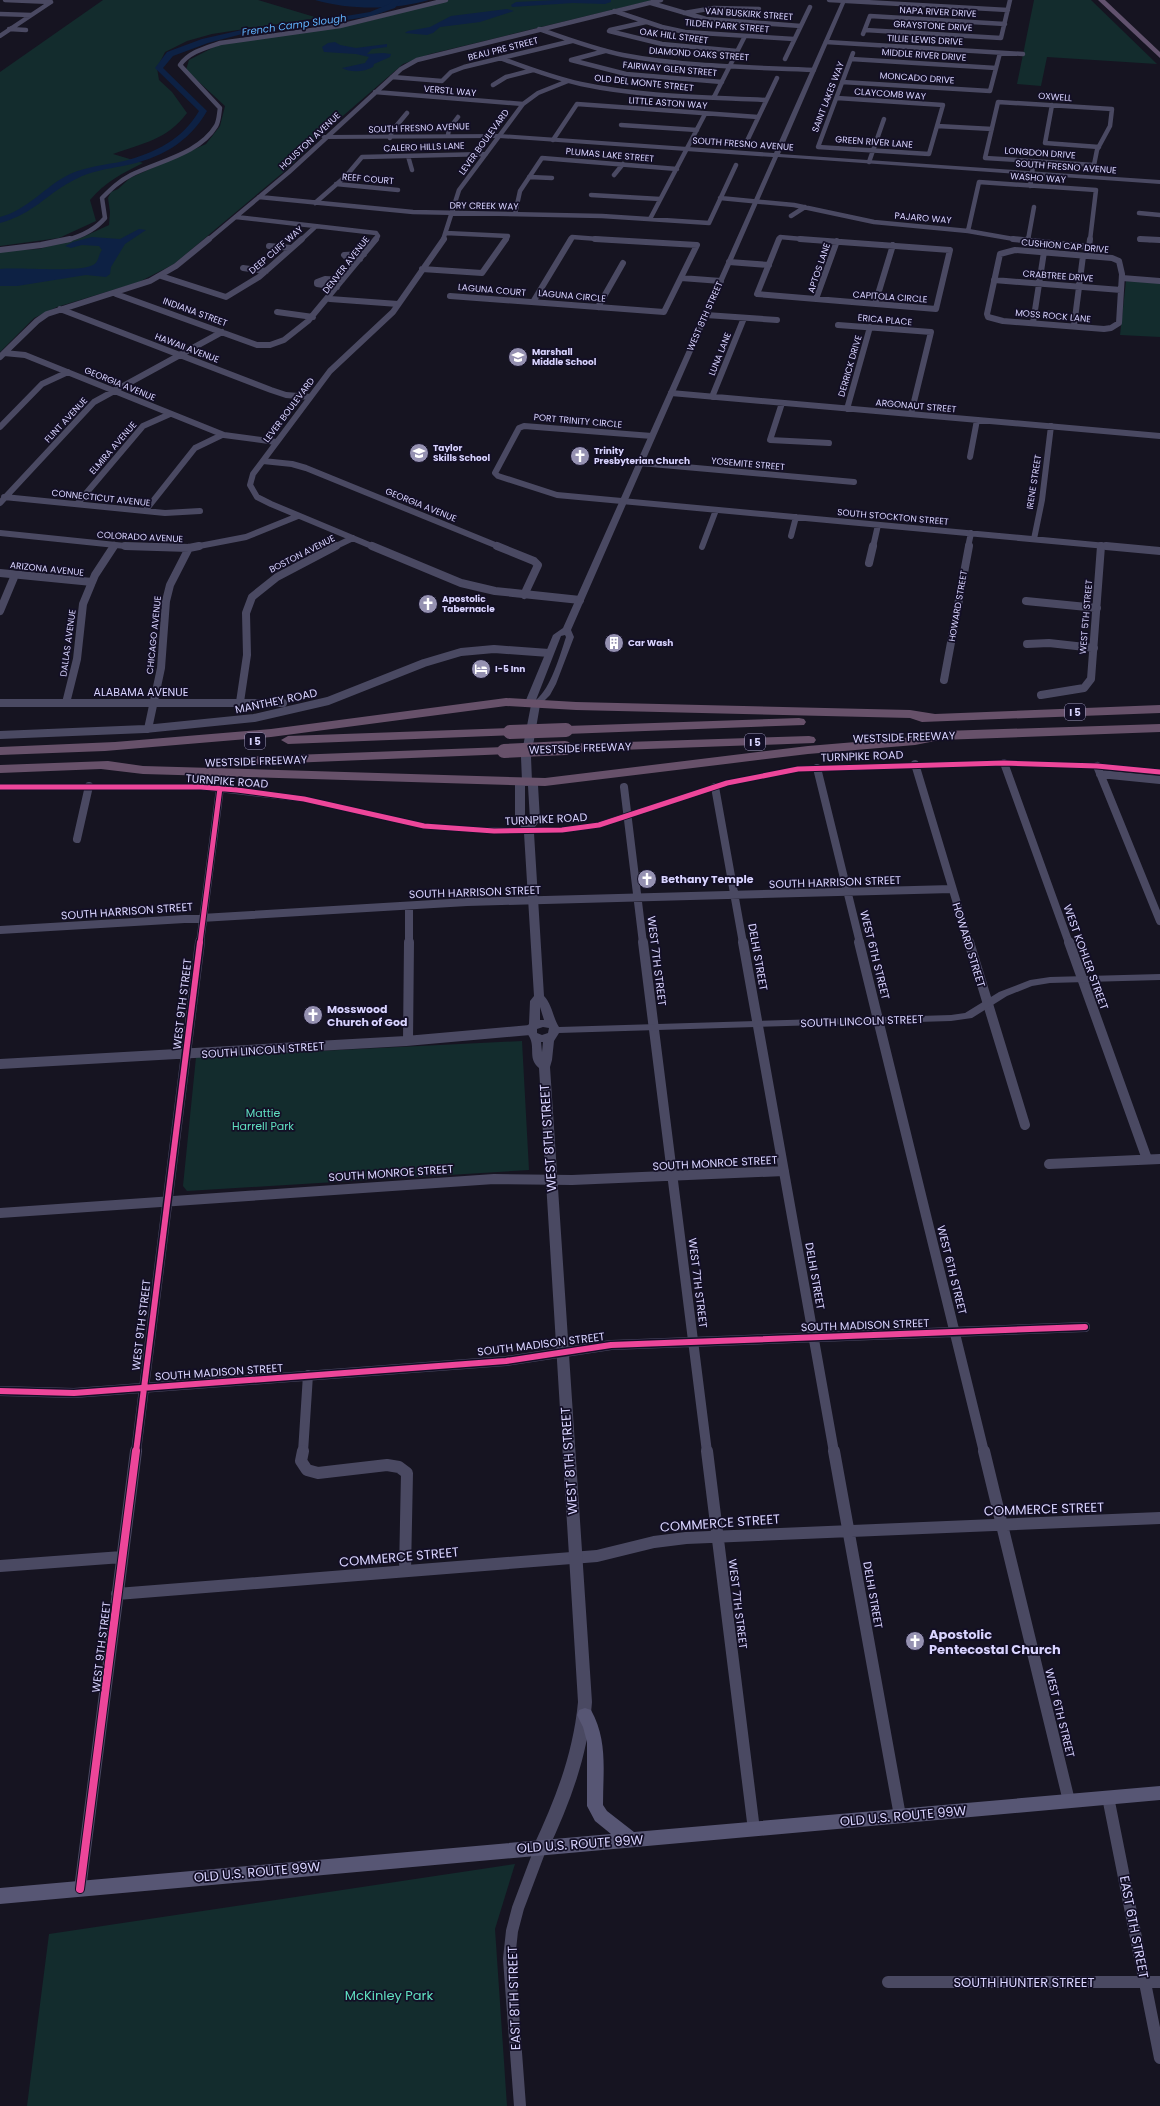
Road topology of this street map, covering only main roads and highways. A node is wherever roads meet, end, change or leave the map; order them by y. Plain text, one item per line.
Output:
1 (1102, 0) edge
2 (1160, 56) edge
3 (1160, 709) edge
4 (933, 717) junction
5 (1160, 728) edge
6 (944, 735) junction
7 (105, 747) junction
8 (0, 751) edge
9 (98, 765) junction
10 (0, 768) edge
11 (584, 1715) road end
12 (1160, 1793) edge
13 (631, 1840) junction
14 (0, 1896) edge

1 - 2 highway
3 - 4 highway, WESTSIDE FREEWAY / I 5
4 - 7 highway, WESTSIDE FREEWAY / I 5, bridge
4 - 7 highway
5 - 6 highway, WESTSIDE FREEWAY / I 5
6 - 9 highway, WESTSIDE FREEWAY / I 5, bridge
6 - 9 highway
7 - 8 highway, WESTSIDE FREEWAY / I 5
9 - 10 highway, WESTSIDE FREEWAY / I 5
11 - 13 main road
12 - 13 main road, OLD U.S. ROUTE 99W
13 - 14 main road, OLD U.S. ROUTE 99W

